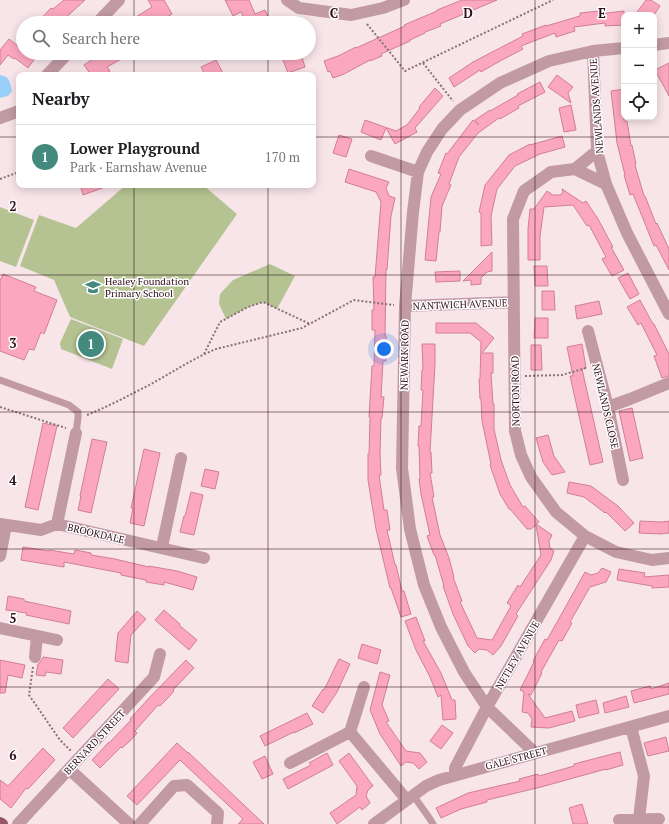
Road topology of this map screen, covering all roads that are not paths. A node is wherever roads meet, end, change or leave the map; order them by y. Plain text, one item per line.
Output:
1 (119, 0) edge
2 (287, 0) edge
3 (404, 0) edge
4 (104, 16) edge
5 (669, 43) edge
6 (657, 45) edge
7 (621, 48) edge
8 (593, 51) junction
9 (61, 60) edge
10 (50, 72) edge
11 (16, 112) edge
12 (0, 118) edge
13 (597, 151) junction
14 (371, 156) dead end
15 (575, 169) junction
16 (418, 172) junction
17 (606, 184) junction
18 (514, 302) junction
19 (406, 306) junction
20 (669, 314) edge
21 (588, 331) dead end
22 (0, 380) edge
23 (669, 383) edge
24 (608, 407) junction
25 (76, 432) joint
26 (181, 458) dead end
27 (623, 480) dead end
28 (3, 524) edge
29 (57, 524) junction
30 (585, 536) junction
31 (162, 547) junction
32 (0, 556) edge
33 (204, 558) dead end
34 (669, 558) edge
35 (0, 628) edge
36 (37, 636) junction
37 (57, 640) dead end
38 (160, 654) dead end
39 (34, 657) road end
40 (364, 687) dead end
41 (487, 707) junction
42 (669, 716) edge
43 (631, 726) junction
44 (350, 732) junction
45 (535, 753) junction
46 (290, 763) dead end
47 (70, 769) junction
48 (455, 775) junction
49 (410, 798) junction
50 (639, 819) junction
51 (659, 819) dead end
52 (619, 820) dead end
53 (18, 824) edge
54 (129, 824) edge
55 (140, 824) edge
56 (217, 824) edge
57 (374, 824) edge
58 (433, 824) edge

1 - 4 street
2 - 3 street
5 - 6 street
7 - 8 street, NEWARK ROAD
8 - 13 street, NEWLANDS AVENUE
8 - 16 street, NEWARK ROAD
9 - 10 street
11 - 12 street
13 - 15 street
13 - 17 street, NEWLANDS AVENUE
14 - 16 street
15 - 17 street
15 - 18 street, NORTON ROAD
16 - 19 street, NEWARK ROAD
17 - 20 street, NEWLANDS AVENUE
18 - 19 street, NANTWICH AVENUE
18 - 30 street, NORTON ROAD
19 - 41 street, NEWARK ROAD
21 - 24 street, NEWLANDS CLOSE
22 - 25 lane
23 - 24 street
24 - 27 street, NEWLANDS CLOSE
25 - 29 street
26 - 31 street
28 - 29 street, BROOKDALE
28 - 32 street, BROOKDALE
29 - 31 street, BROOKDALE
30 - 34 street, NORTON ROAD
30 - 41 street, NETLEY AVENUE
31 - 33 street, BROOKDALE
35 - 36 street
36 - 37 street
36 - 39 street
38 - 47 street, BERNARD STREET
40 - 44 street
41 - 45 street, NEWARK ROAD
41 - 48 street, NETLEY AVENUE
42 - 43 street, GALE STREET
43 - 45 street, GALE STREET
43 - 50 street
44 - 46 street
44 - 49 street
45 - 48 street, GALE STREET
47 - 53 street, BERNARD STREET
47 - 54 street
48 - 49 street, GALE STREET
49 - 57 street, GALE STREET
49 - 58 lane
50 - 51 street
50 - 52 street
55 - 56 street

